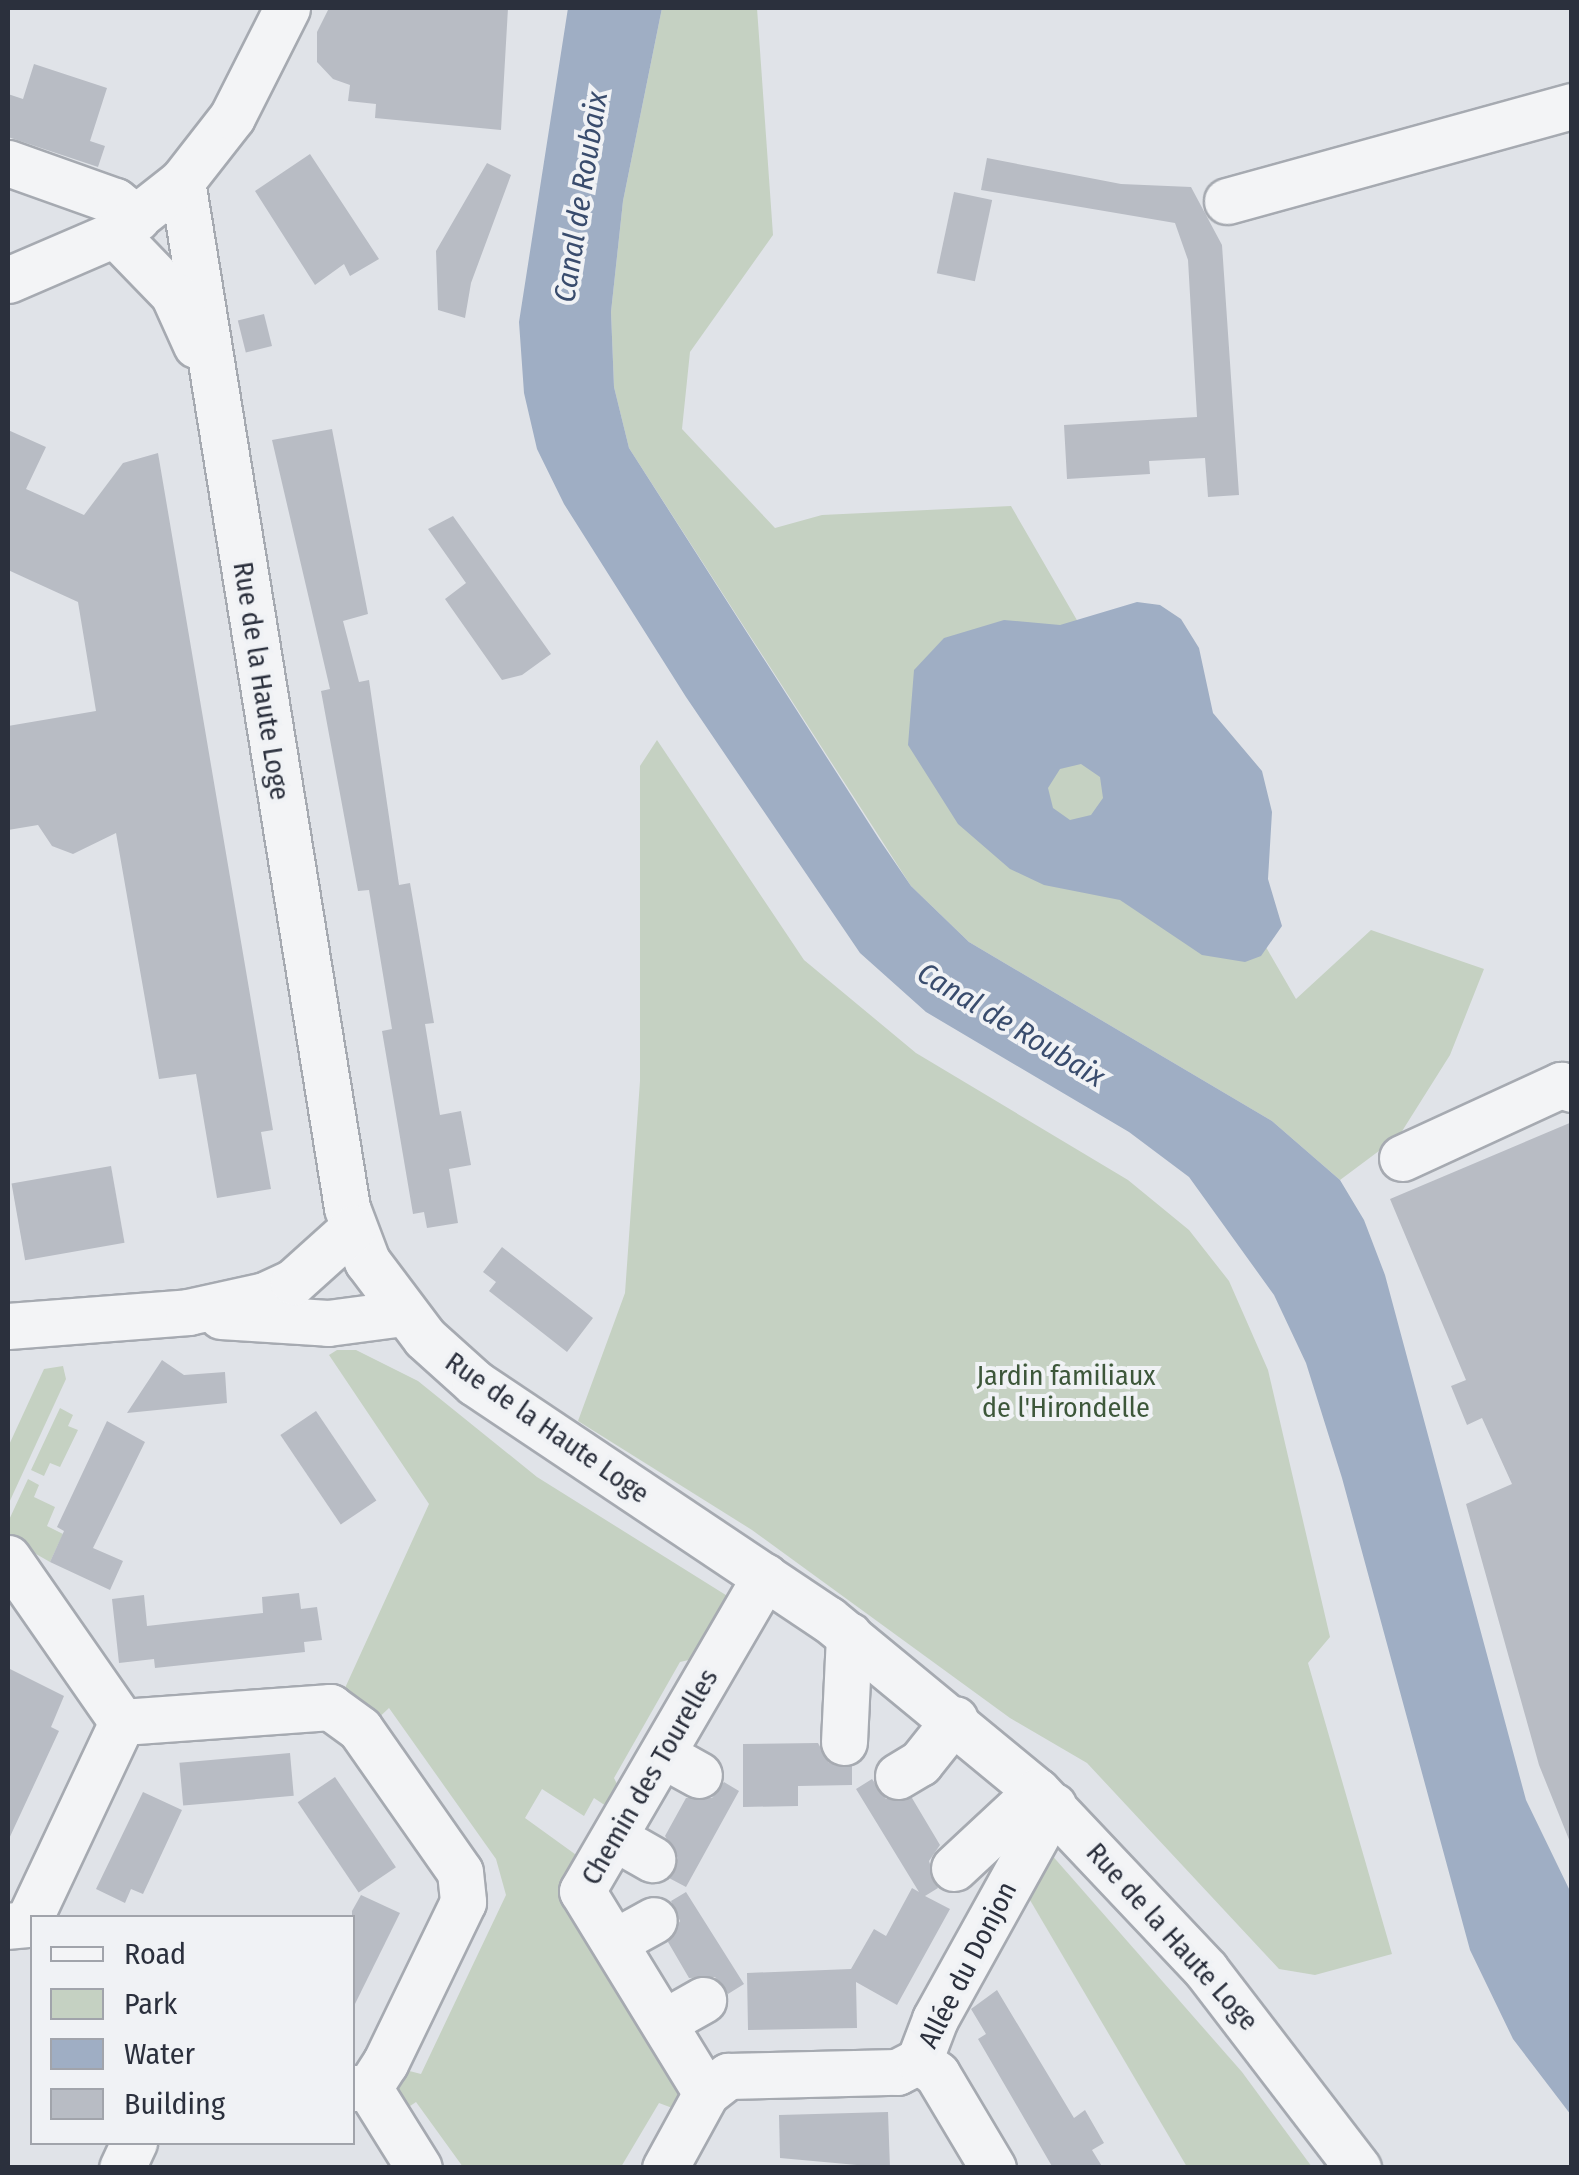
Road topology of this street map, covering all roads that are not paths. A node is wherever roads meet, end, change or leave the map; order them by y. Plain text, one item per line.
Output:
1 (287, 8) edge
2 (1572, 106) edge
3 (8, 163) edge
4 (182, 181) junction
5 (1227, 201) dead end
6 (126, 226) junction
7 (8, 280) edge
8 (215, 404) junction
9 (1572, 1089) edge
10 (1402, 1158) dead end
11 (353, 1228) junction
12 (188, 1312) junction
13 (404, 1313) junction
14 (8, 1326) edge
15 (8, 1558) edge
16 (765, 1576) junction
17 (849, 1634) junction
18 (955, 1719) junction
19 (122, 1722) junction
20 (844, 1742) dead end
21 (898, 1776) dead end
22 (1045, 1798) junction
23 (954, 1868) dead end
24 (22, 1927) edge
25 (703, 2000) dead end
26 (664, 2022) junction
27 (919, 2062) junction
28 (361, 2088) edge
29 (706, 2093) junction
30 (133, 2145) edge
31 (122, 2168) edge
32 (419, 2168) edge
33 (665, 2168) edge
34 (993, 2168) edge
35 (1358, 2168) edge

1 - 4 street
2 - 5 street
3 - 6 street
4 - 6 street
4 - 8 street, Rue de la Haute Loge
6 - 7 street
6 - 8 street
8 - 11 street, Rue de la Haute Loge
9 - 10 street
11 - 12 street
11 - 13 street, Rue de la Haute Loge
12 - 13 street
12 - 14 street
13 - 16 street, Rue de la Haute Loge
15 - 19 street
16 - 17 street, Rue de la Haute Loge
16 - 26 street, Chemin des Tourelles
17 - 18 street, Rue de la Haute Loge
17 - 20 street
18 - 21 street
18 - 22 street, Rue de la Haute Loge
19 - 24 street
19 - 28 street
22 - 23 street
22 - 27 street, Allée du Donjon
22 - 35 street, Rue de la Haute Loge
25 - 26 street
26 - 29 street, Chemin des Tourelles
27 - 29 street
27 - 34 street, Allée du Donjon
28 - 32 street
29 - 33 street
30 - 31 street

